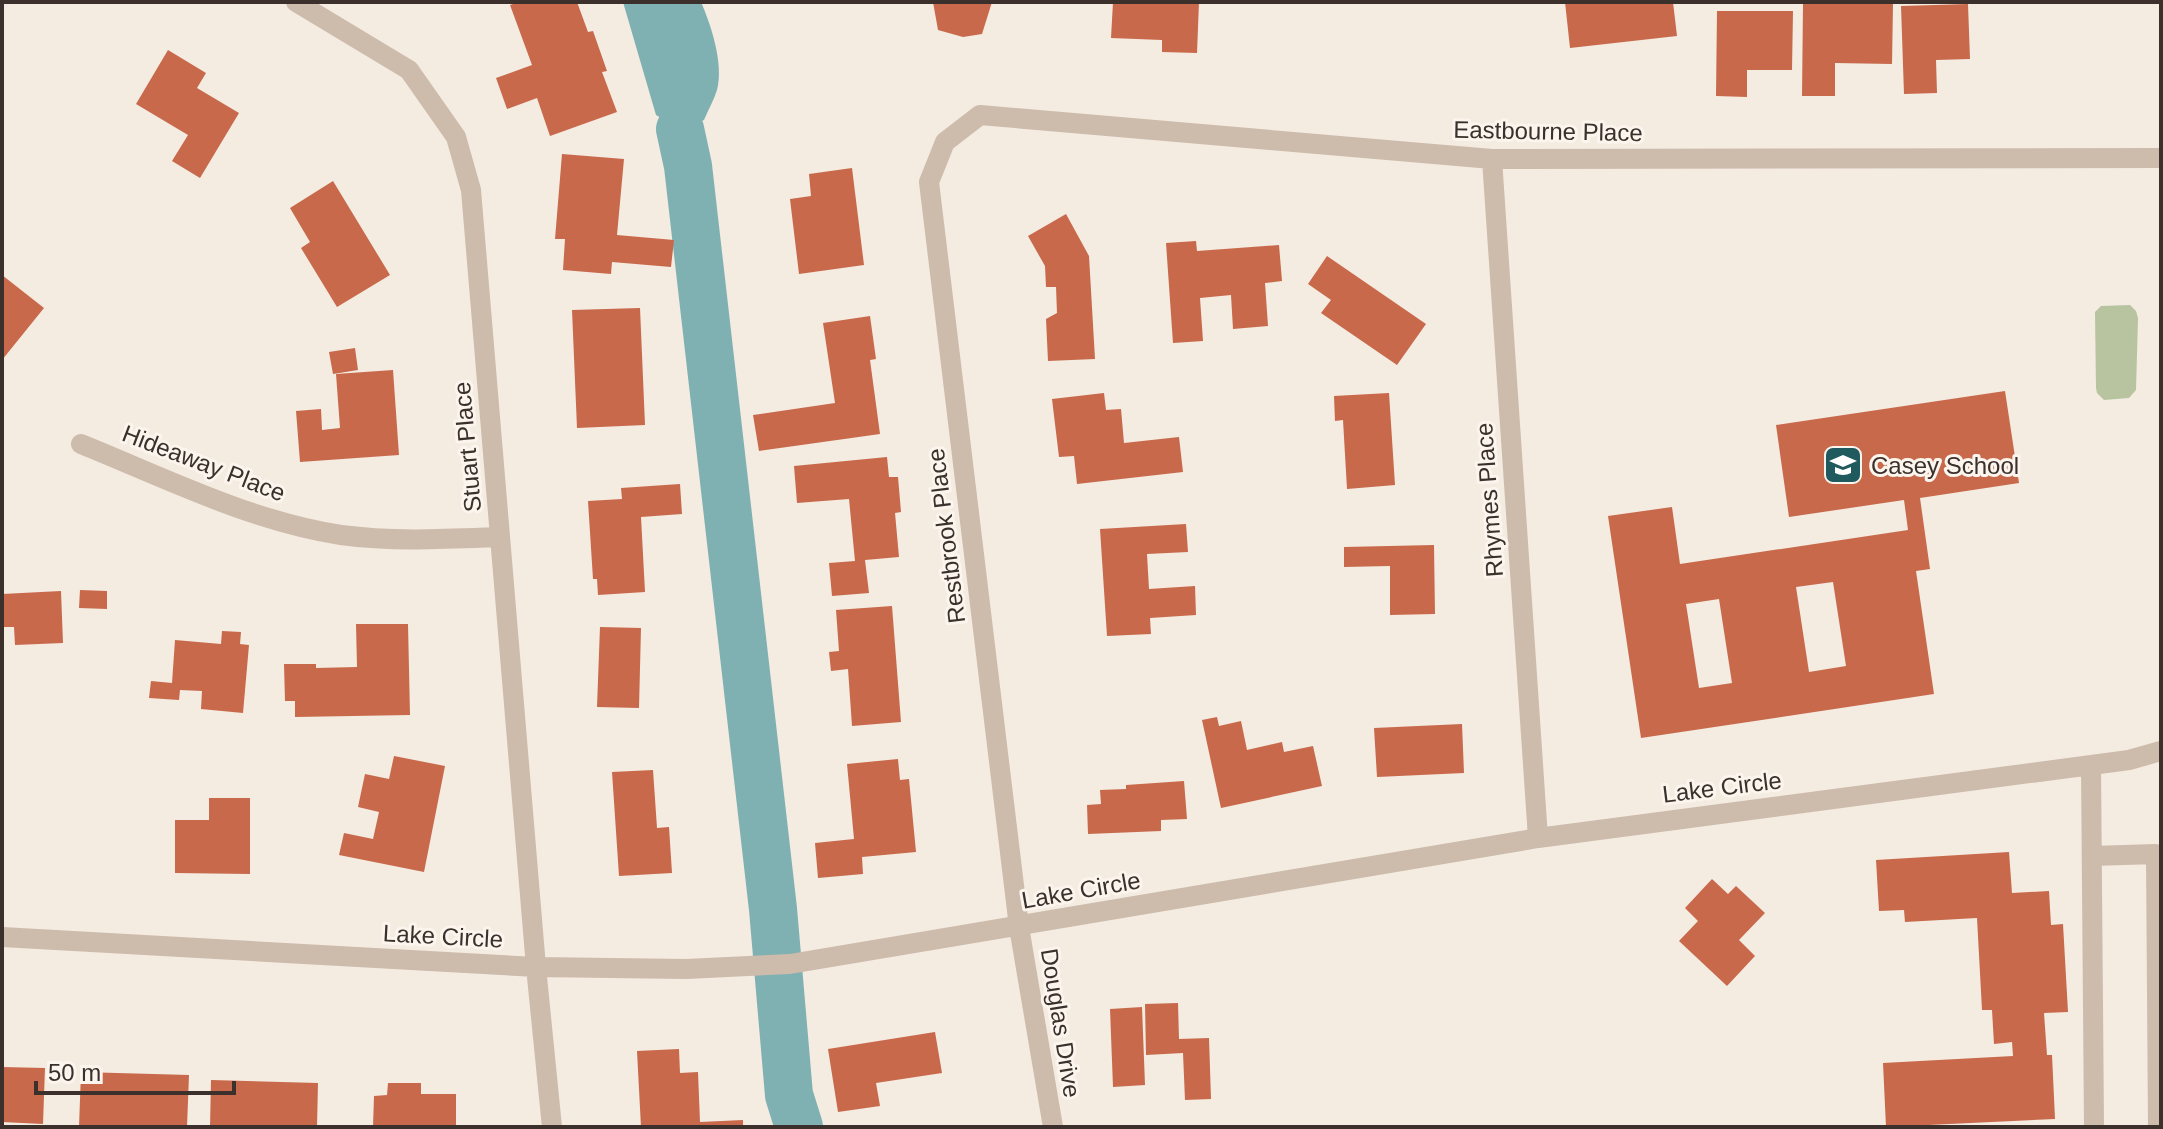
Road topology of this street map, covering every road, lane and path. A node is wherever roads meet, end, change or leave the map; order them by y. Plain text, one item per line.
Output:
1 (296, 2) edge
2 (945, 142) joint
3 (2161, 158) edge
4 (1492, 159) junction
5 (81, 444) dead end
6 (500, 537) junction
7 (2161, 751) edge
8 (2091, 765) junction
9 (1538, 838) junction
10 (2092, 856) junction
11 (1019, 927) junction
12 (2, 937) edge
13 (536, 967) junction
14 (552, 1127) edge
15 (1053, 1127) edge
16 (2094, 1127) edge
17 (2158, 1127) edge

1 - 6 street, Stuart Place
2 - 4 street, Eastbourne Place
2 - 11 street, Restbrook Place
3 - 4 street, Eastbourne Place
4 - 9 street, Rhymes Place
5 - 6 street, Hideaway Place
6 - 13 street, Stuart Place
7 - 8 street, Lake Circle
8 - 9 street, Lake Circle
8 - 10 street
9 - 11 street, Lake Circle
10 - 16 street
10 - 17 street
11 - 13 street, Lake Circle
11 - 15 street, Douglas Drive
12 - 13 street, Lake Circle
13 - 14 street, Stuart Place

